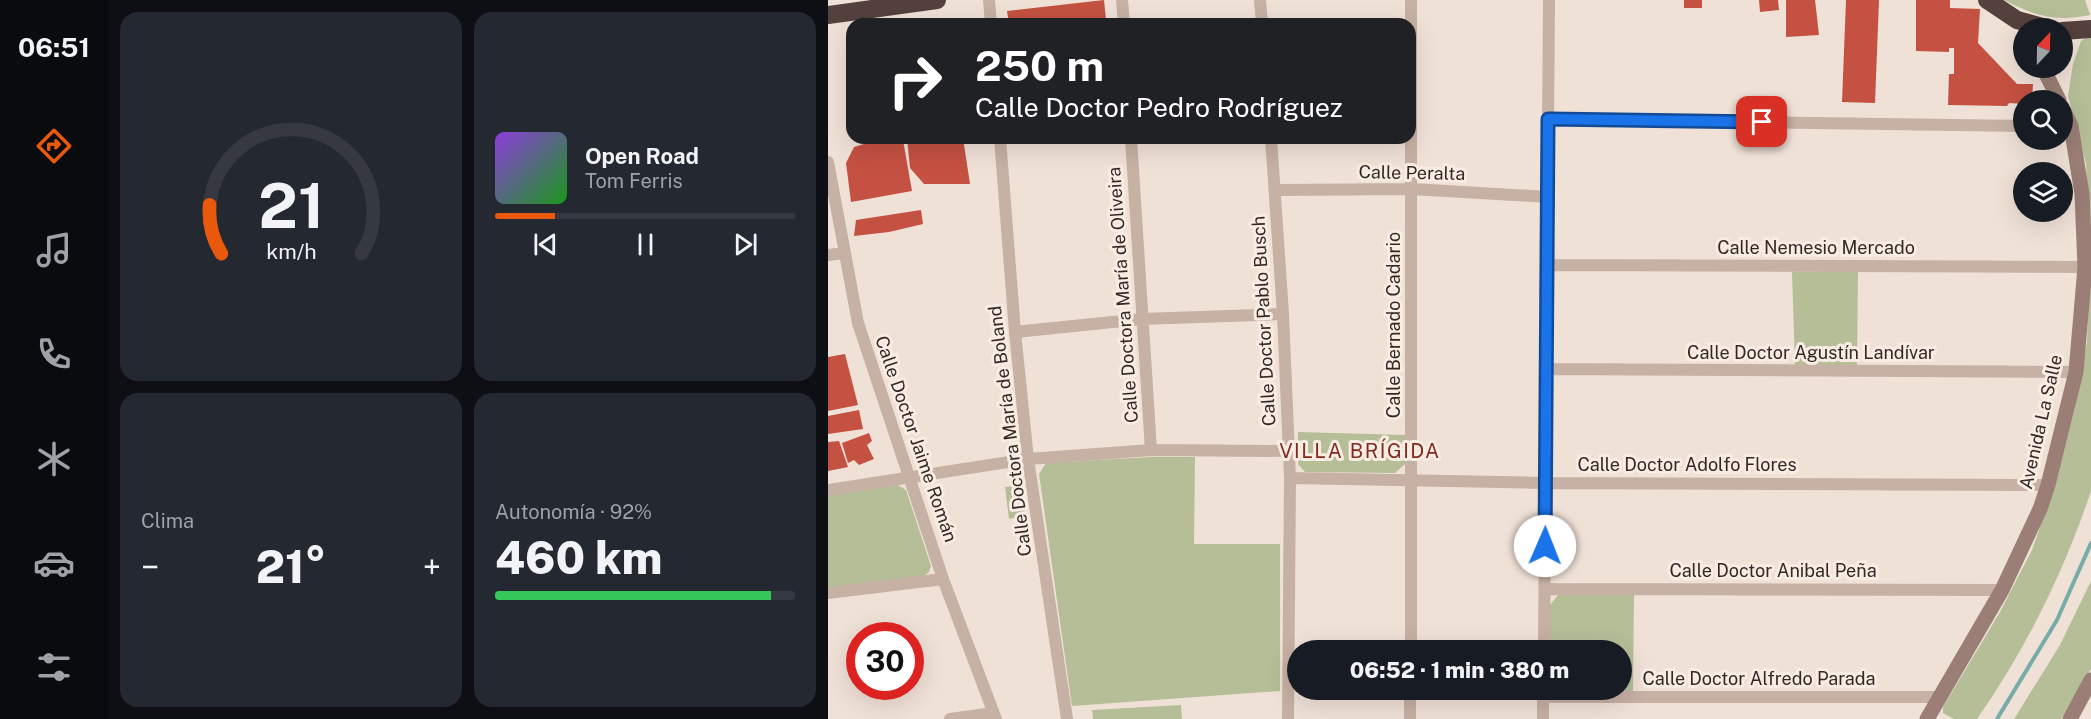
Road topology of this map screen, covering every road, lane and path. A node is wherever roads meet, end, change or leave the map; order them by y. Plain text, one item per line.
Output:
1 (937, 0) edge
2 (989, 0) edge
3 (1122, 0) edge
4 (1260, 0) edge
5 (1411, 0) edge
6 (1549, 0) edge
7 (1987, 0) edge
8 (828, 15) edge
9 (990, 18) edge
10 (1124, 18) edge
11 (1262, 18) edge
12 (1411, 18) edge
13 (2013, 20) edge
14 (1548, 119) junction
15 (2013, 126) edge
16 (1000, 144) edge
17 (1131, 144) edge
18 (1272, 144) edge
19 (1412, 144) edge
20 (2072, 150) edge
21 (828, 162) edge
22 (1412, 189) junction
23 (1276, 190) junction
24 (1548, 197) junction
25 (845, 253) junction
26 (828, 255) edge
27 (1546, 265) junction
28 (2085, 267) junction
29 (1283, 314) junction
30 (1142, 319) junction
31 (1015, 332) junction
32 (1546, 369) junction
33 (2076, 372) junction
34 (1150, 450) junction
35 (1288, 451) junction
36 (1028, 459) junction
37 (911, 477) junction
38 (1290, 478) junction
39 (1411, 480) junction
40 (1546, 483) junction
41 (2048, 485) junction
42 (828, 490) edge
43 (943, 579) junction
44 (1545, 589) junction
45 (2002, 590) junction
46 (828, 593) edge
47 (1411, 640) edge
48 (1544, 640) edge
49 (2091, 680) edge
50 (1632, 695) edge
51 (1940, 697) junction
52 (1410, 700) edge
53 (1543, 700) edge
54 (994, 716) edge
55 (1931, 717) edge
56 (2075, 717) edge
57 (950, 719) edge
58 (1067, 719) edge
59 (1288, 719) edge
60 (1410, 719) edge
61 (1543, 719) edge

1 - 8 highway
2 - 9 street
3 - 10 street
4 - 11 street
5 - 12 street, Calle Bernado Cadario
6 - 14 street
7 - 13 highway
14 - 15 street
14 - 24 street
16 - 31 street, Calle Doctora María de Boland
17 - 30 street, Calle Doctora María de Oliveira
18 - 23 street, Calle Doctor Pablo Busch
19 - 22 street, Calle Bernado Cadario
20 - 28 main road, Avenida La Salle
21 - 25 street, Calle Doctor Jaime Román
22 - 23 street, Calle Peralta
22 - 24 street, Calle Peralta
22 - 39 street, Calle Bernado Cadario
23 - 29 street, Calle Doctor Pablo Busch
24 - 27 street
25 - 26 street
25 - 37 street, Calle Doctor Jaime Román
27 - 28 street, Calle Nemesio Mercado
27 - 32 street
28 - 33 main road, Avenida La Salle
29 - 30 street
29 - 35 street, Calle Doctor Pablo Busch
30 - 31 street
30 - 34 street, Calle Doctora María de Oliveira
31 - 36 street, Calle Doctora María de Boland
32 - 33 street, Calle Doctor Agustín Landívar
32 - 40 street
33 - 41 main road, Avenida La Salle
34 - 35 street
34 - 36 street
35 - 38 street, Calle Doctor Pablo Busch
36 - 37 street
36 - 58 street, Calle Doctora María de Boland
37 - 42 street
37 - 43 street, Calle Doctor Jaime Román
38 - 39 street, Calle Doctor Adolfo Flores
38 - 59 street, Calle Doctor Pablo Busch
39 - 40 street, Calle Doctor Adolfo Flores
39 - 47 street, Calle Bernado Cadario
40 - 41 street, Calle Doctor Adolfo Flores
40 - 44 street
41 - 45 main road, Avenida La Salle
43 - 46 street
43 - 54 street, Calle Doctor Jaime Román
44 - 45 street, Calle Doctor Anibal Peña
44 - 48 street
45 - 51 main road, Avenida La Salle
49 - 56 main road
50 - 51 street, Calle Doctor Alfredo Parada
51 - 55 main road, Avenida La Salle
52 - 60 street
53 - 61 street
54 - 57 street

